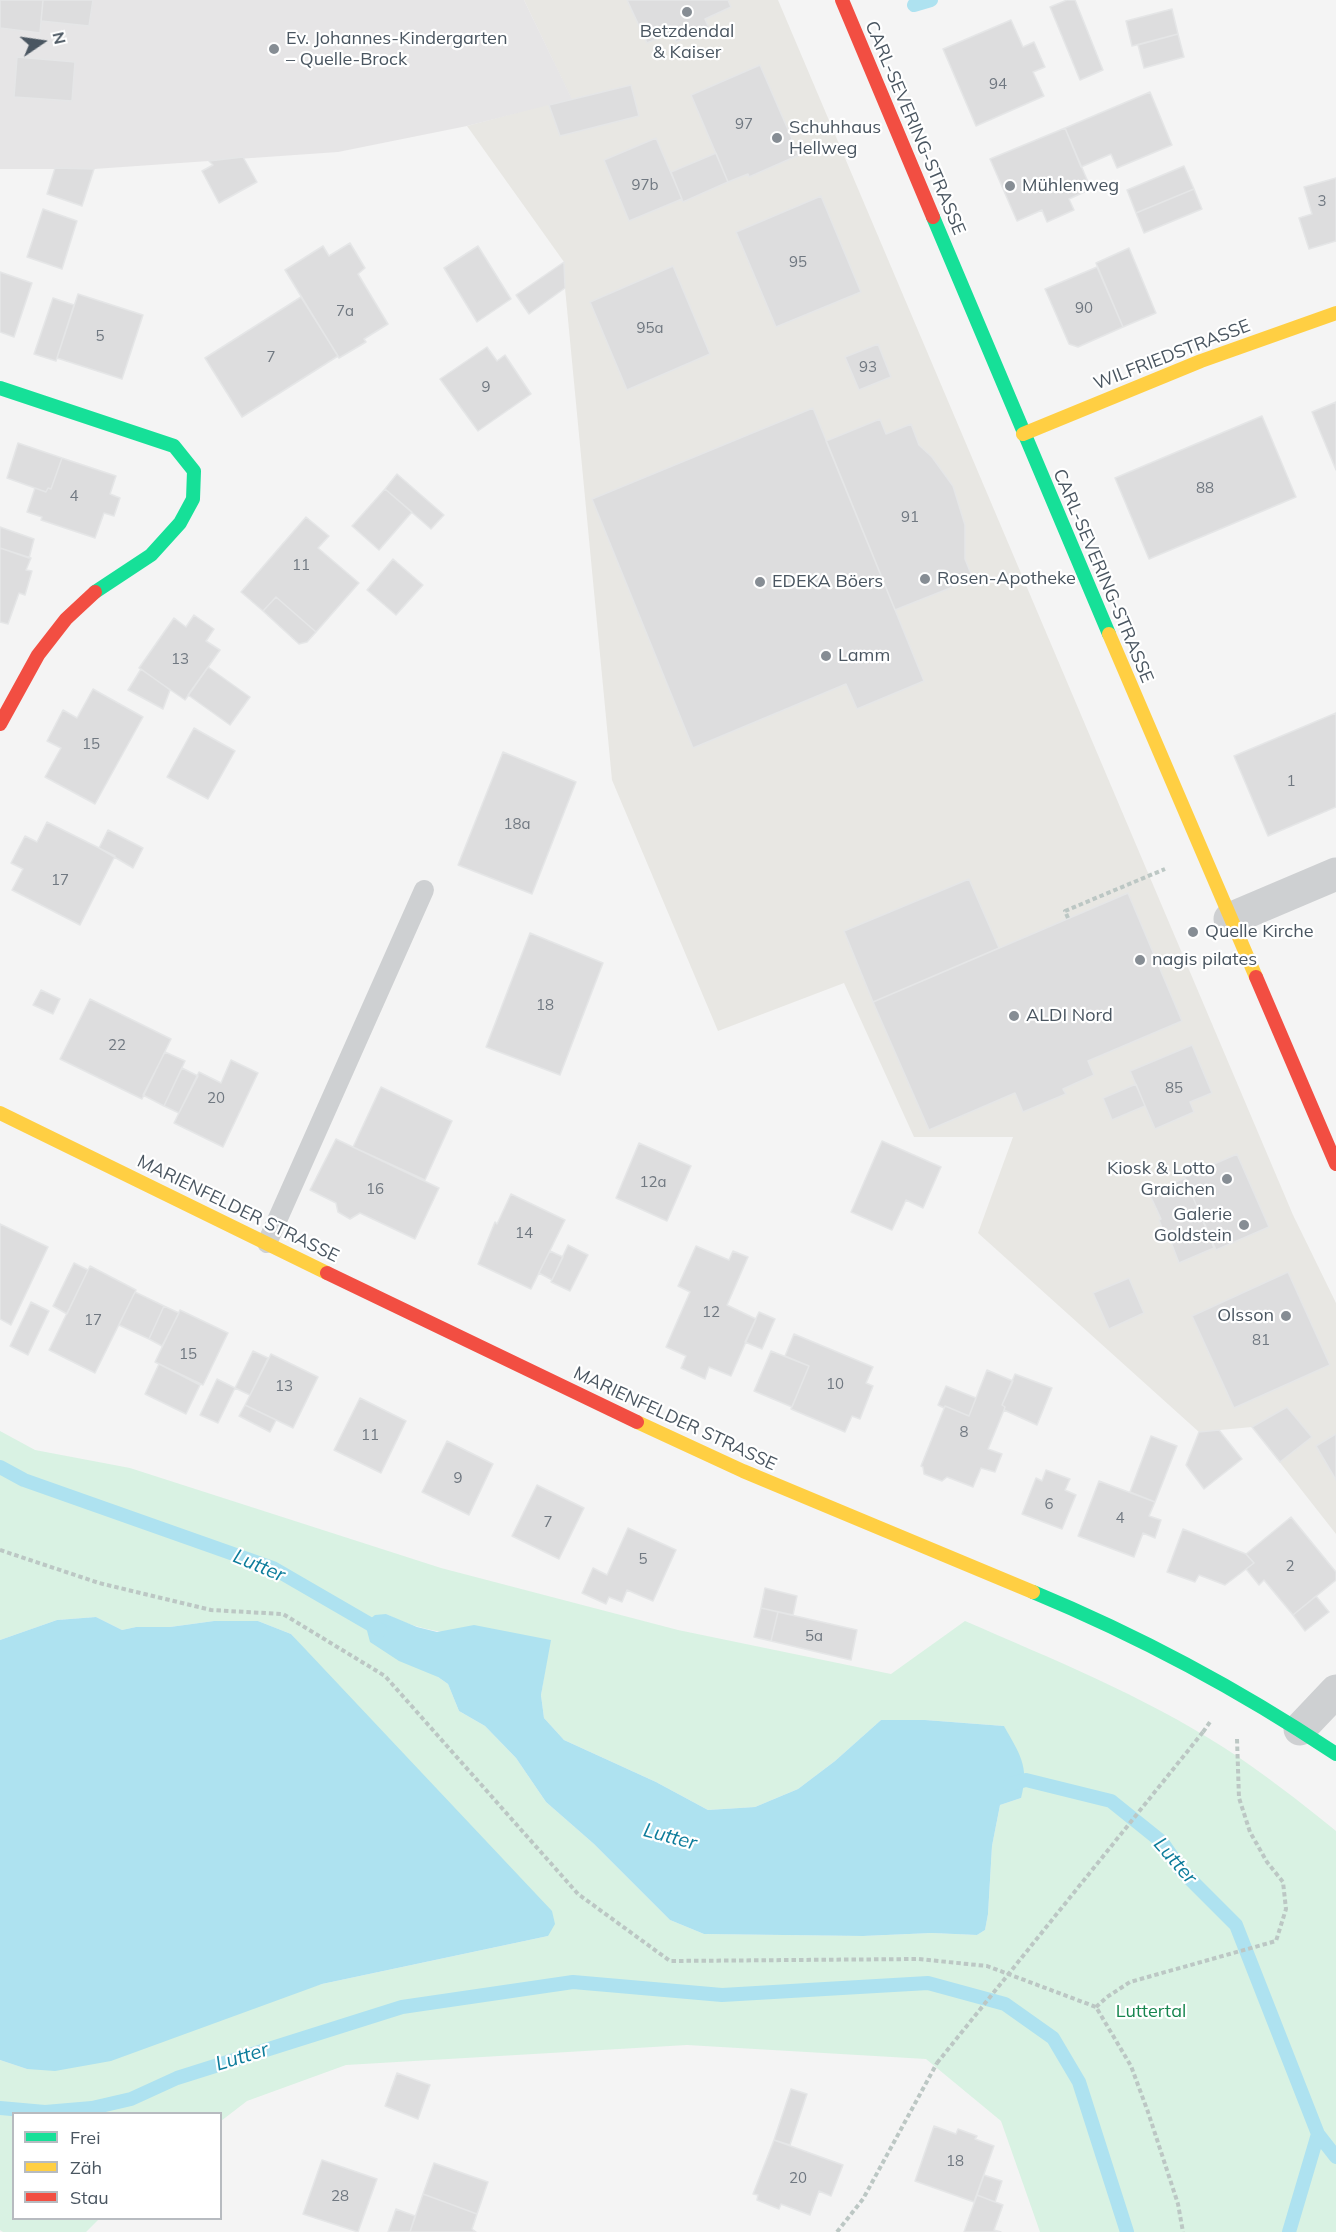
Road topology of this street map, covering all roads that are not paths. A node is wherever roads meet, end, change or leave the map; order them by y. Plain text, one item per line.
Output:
1 (842, 0) edge
2 (1336, 313) edge
3 (0, 388) edge
4 (1023, 434) junction
5 (0, 724) edge
6 (1336, 874) edge
7 (424, 890) dead end
8 (1230, 919) junction
9 (0, 1113) edge
10 (1336, 1164) edge
11 (267, 1243) junction
12 (1336, 1691) edge
13 (1300, 1729) junction
14 (1336, 1754) edge

1 - 4 street, CARL-SEVERING-STRASSE
2 - 4 street, WILFRIEDSTRASSE
3 - 5 street
4 - 8 street, CARL-SEVERING-STRASSE
6 - 8 street
7 - 11 lane
8 - 10 street, CARL-SEVERING-STRASSE
9 - 11 street, MARIENFELDER STRASSE
11 - 13 street, MARIENFELDER STRASSE
12 - 13 street
13 - 14 street, MARIENFELDER STRASSE

